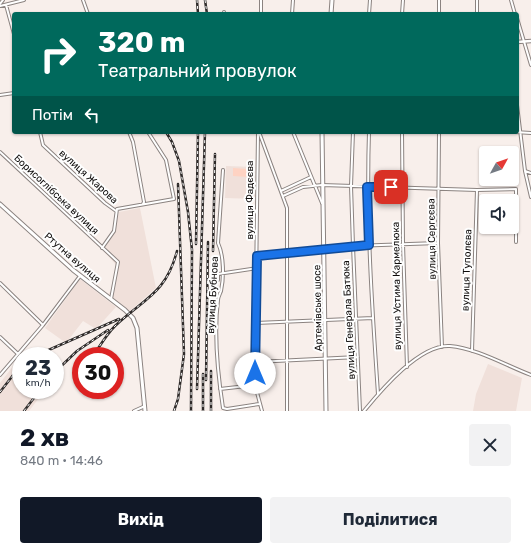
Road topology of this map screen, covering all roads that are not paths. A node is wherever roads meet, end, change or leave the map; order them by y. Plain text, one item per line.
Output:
1 (3, 0) edge
2 (24, 0) edge
3 (83, 0) edge
4 (261, 0) edge
5 (293, 0) edge
6 (332, 0) edge
7 (370, 0) edge
8 (403, 0) edge
9 (439, 0) edge
10 (477, 0) edge
11 (511, 0) edge
12 (0, 5) edge
13 (6, 5) junction
14 (87, 12) edge
15 (261, 12) edge
16 (292, 12) edge
17 (331, 12) edge
18 (369, 12) edge
19 (402, 12) edge
20 (439, 12) edge
21 (477, 12) edge
22 (515, 12) edge
23 (519, 24) edge
24 (12, 27) edge
25 (531, 41) edge
26 (519, 42) edge
27 (525, 42) junction
28 (531, 65) edge
29 (12, 93) edge
30 (0, 95) edge
31 (519, 116) edge
32 (519, 133) edge
33 (522, 133) junction
34 (531, 133) edge
35 (40, 134) edge
36 (129, 134) edge
37 (149, 134) edge
38 (258, 134) edge
39 (259, 134) edge
40 (294, 134) edge
41 (322, 134) edge
42 (353, 134) edge
43 (369, 134) edge
44 (402, 134) edge
45 (439, 134) edge
46 (0, 152) edge
47 (223, 170) dead end
48 (525, 171) junction
49 (531, 172) edge
50 (311, 177) junction
51 (322, 185) junction
52 (314, 186) junction
53 (351, 186) junction
54 (367, 187) junction
55 (402, 187) junction
56 (438, 188) junction
57 (477, 190) junction
58 (281, 191) junction
59 (283, 196) junction
60 (531, 198) edge
61 (0, 204) edge
62 (143, 204) junction
63 (322, 204) junction
64 (117, 210) junction
65 (516, 242) dead end
66 (438, 243) junction
67 (403, 244) junction
68 (369, 245) junction
69 (353, 246) junction
70 (102, 248) junction
71 (324, 250) junction
72 (288, 253) junction
73 (257, 256) junction
74 (257, 268) junction
75 (222, 274) junction
76 (80, 276) junction
77 (218, 280) dead end
78 (0, 283) edge
79 (111, 299) junction
80 (372, 318) junction
81 (357, 319) junction
82 (325, 321) junction
83 (256, 323) junction
84 (287, 323) junction
85 (43, 325) junction
86 (0, 337) edge
87 (442, 346) junction
88 (24, 347) edge
89 (12, 348) edge
90 (472, 351) junction
91 (358, 357) junction
92 (326, 358) junction
93 (287, 359) junction
94 (12, 361) edge
95 (255, 362) junction
96 (407, 367) junction
97 (0, 375) edge
98 (531, 375) edge
99 (255, 385) junction
100 (220, 389) junction
101 (378, 394) junction
102 (259, 404) junction
103 (145, 406) junction
104 (134, 411) edge
105 (145, 411) edge
106 (262, 411) edge
107 (287, 411) edge
108 (326, 411) edge
109 (360, 411) edge
110 (364, 411) edge

1 - 12 street
2 - 13 street
3 - 14 street
4 - 15 street
5 - 16 street
6 - 17 main road
7 - 18 street
8 - 19 street
9 - 20 street
10 - 21 street
11 - 22 street
12 - 13 street
13 - 24 street
23 - 27 street
25 - 27 street
26 - 27 street
27 - 28 street
29 - 30 street
31 - 33 street
32 - 33 street
33 - 34 street
33 - 48 street
35 - 64 street, вулиця Жарова
36 - 62 street
37 - 62 street
38 - 73 street, вулиця Фадєєва
39 - 58 street
40 - 50 street
41 - 51 main road, Артемівське шосе
42 - 53 street, вулиця Генерала Батюка
43 - 54 street
44 - 55 street, вулиця Устима Кармелюка
45 - 56 street, вулиця Сергєєва
46 - 70 street, Борисоглібська вулиця
47 - 75 street, вулиця Бубнова
48 - 49 street
48 - 60 street
50 - 52 street
50 - 58 street
51 - 52 street
51 - 53 street
51 - 63 main road, Артемівське шосе
52 - 59 street
52 - 63 street
53 - 54 street
53 - 69 street, вулиця Генерала Батюка
54 - 55 street
54 - 68 street
55 - 56 street
55 - 67 street, вулиця Устима Кармелюка
56 - 57 street
56 - 66 street, вулиця Сергєєва
57 - 65 street
57 - 90 street, вулиця Туполєва
58 - 59 street
59 - 72 street
61 - 76 main road, Ртутна вулиця
62 - 64 street
63 - 71 main road, Артемівське шосе
64 - 70 street
66 - 67 street
66 - 87 street, вулиця Сергєєва
67 - 68 street
67 - 96 street, вулиця Устима Кармелюка
68 - 69 street
68 - 80 street
69 - 71 street
69 - 81 street, вулиця Генерала Батюка
70 - 79 street, Борисоглібська вулиця
71 - 72 street
71 - 82 main road, Артемівське шосе
72 - 73 street
72 - 84 street
73 - 74 street, вулиця Фадєєва
74 - 75 street
74 - 83 street, вулиця Фадєєва
75 - 77 street
75 - 100 street, вулиця Бубнова
76 - 79 main road, Ртутна вулиця
76 - 85 street
78 - 85 street
79 - 103 main road, Ртутна вулиця
80 - 81 street
80 - 101 street
81 - 82 street
81 - 91 street, вулиця Генерала Батюка
82 - 84 street
82 - 92 main road, Артемівське шосе
83 - 84 street
83 - 95 street, вулиця Фадєєва
84 - 93 street
85 - 88 street
86 - 89 street
87 - 90 street
87 - 96 street
90 - 98 street
91 - 92 street
91 - 109 street, вулиця Генерала Батюка
92 - 93 street
92 - 108 main road, Артемівське шосе
93 - 95 street
93 - 107 street
94 - 97 street
95 - 99 street, вулиця Фадєєва
96 - 101 street
99 - 100 street
99 - 102 street, вулиця Фадєєва
100 - 102 street, вулиця Бубнова
101 - 110 street
102 - 106 street, вулиця Фадєєва
103 - 104 street
103 - 105 main road

